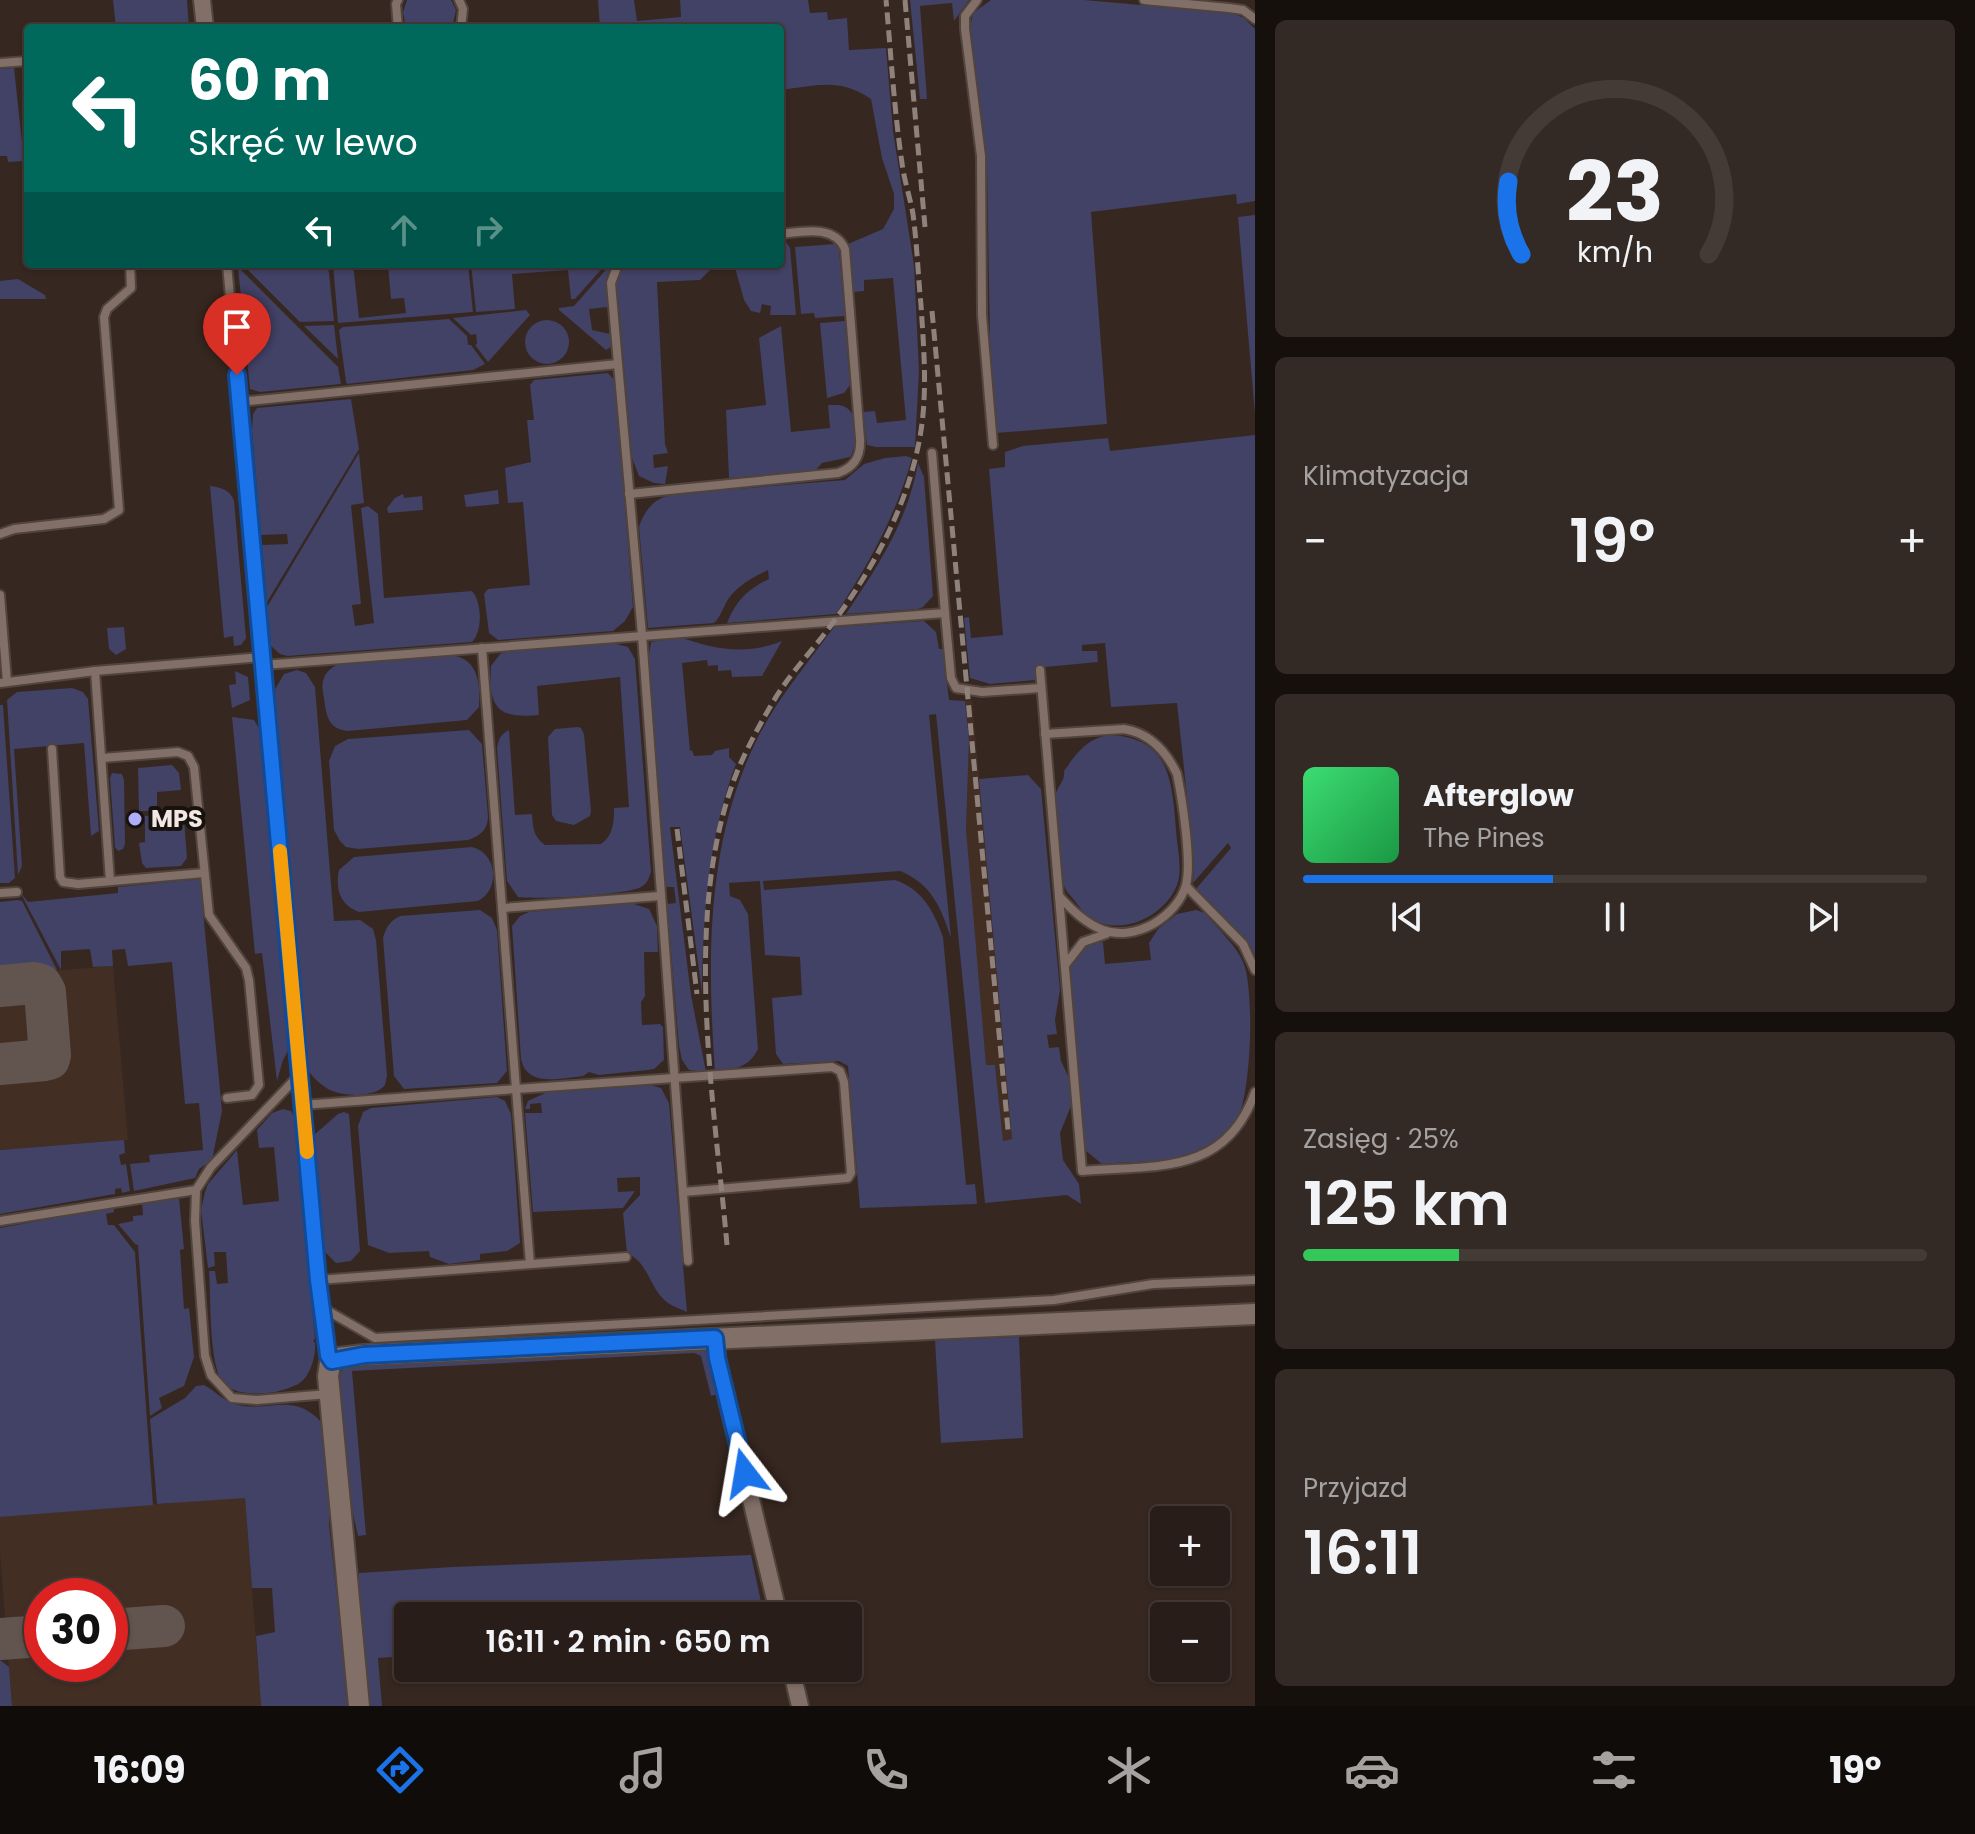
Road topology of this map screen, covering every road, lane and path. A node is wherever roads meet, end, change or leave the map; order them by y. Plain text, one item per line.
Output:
1 (202, 0) edge
2 (459, 0) edge
3 (977, 0) edge
4 (1144, 0) edge
5 (396, 1) edge
6 (1255, 19) edge
7 (205, 24) edge
8 (398, 24) edge
9 (461, 24) edge
10 (24, 61) edge
11 (0, 63) edge
12 (784, 234) edge
13 (130, 268) edge
14 (227, 268) edge
15 (617, 268) edge
16 (618, 364) junction
17 (239, 402) junction
18 (993, 445) dead end
19 (932, 453) dead end
20 (629, 494) junction
21 (0, 534) edge
22 (0, 595) edge
23 (945, 613) junction
24 (642, 635) junction
25 (482, 648) junction
26 (262, 661) junction
27 (1040, 670) dead end
28 (95, 671) junction
29 (3, 683) edge
30 (1041, 688) junction
31 (1045, 734) junction
32 (52, 749) dead end
33 (102, 758) junction
34 (204, 873) junction
35 (110, 881) junction
36 (1186, 886) junction
37 (17, 892) dead end
38 (0, 893) edge
39 (660, 896) junction
40 (1059, 896) junction
41 (502, 908) junction
42 (1111, 933) junction
43 (1065, 965) junction
44 (1255, 970) edge
45 (300, 1074) junction
46 (674, 1077) junction
47 (516, 1089) junction
48 (1255, 1092) edge
49 (227, 1098) dead end
50 (302, 1105) junction
51 (196, 1190) junction
52 (683, 1192) junction
53 (0, 1221) edge
54 (626, 1257) dead end
55 (688, 1261) dead end
56 (530, 1264) junction
57 (318, 1280) junction
58 (1255, 1280) edge
59 (321, 1307) junction
60 (1255, 1314) edge
61 (715, 1338) junction
62 (332, 1361) junction
63 (329, 1394) junction
64 (776, 1602) edge
65 (794, 1682) edge
66 (359, 1706) edge
67 (800, 1706) edge

1 - 7 street
2 - 9 lane
3 - 18 lane
4 - 6 lane
5 - 8 lane
10 - 11 lane
12 - 20 lane
13 - 21 lane
14 - 17 lane
15 - 16 lane
16 - 17 lane
16 - 20 lane
17 - 26 lane
19 - 23 lane
20 - 24 lane
22 - 29 lane
23 - 24 lane
23 - 30 lane
24 - 25 lane
24 - 39 lane
25 - 26 lane
25 - 41 lane
26 - 28 lane
26 - 45 lane
27 - 30 lane
28 - 29 lane
28 - 33 lane
30 - 31 lane
31 - 36 lane
31 - 40 lane
32 - 35 lane
33 - 34 lane
33 - 35 lane
34 - 35 lane
34 - 49 lane
36 - 42 lane
36 - 44 lane
37 - 38 lane
39 - 41 lane
39 - 46 lane
40 - 42 lane
40 - 43 lane
41 - 47 lane
42 - 43 lane
43 - 48 lane
45 - 50 lane
45 - 51 lane
46 - 47 lane
46 - 52 lane
46 - 52 lane
47 - 50 lane
47 - 56 lane
50 - 57 lane
51 - 53 lane
51 - 63 lane
52 - 55 lane
54 - 56 lane
56 - 57 lane
57 - 59 lane
58 - 59 lane
59 - 62 lane
60 - 61 street
61 - 62 street
61 - 64 street
62 - 63 street
63 - 66 street
65 - 67 street

